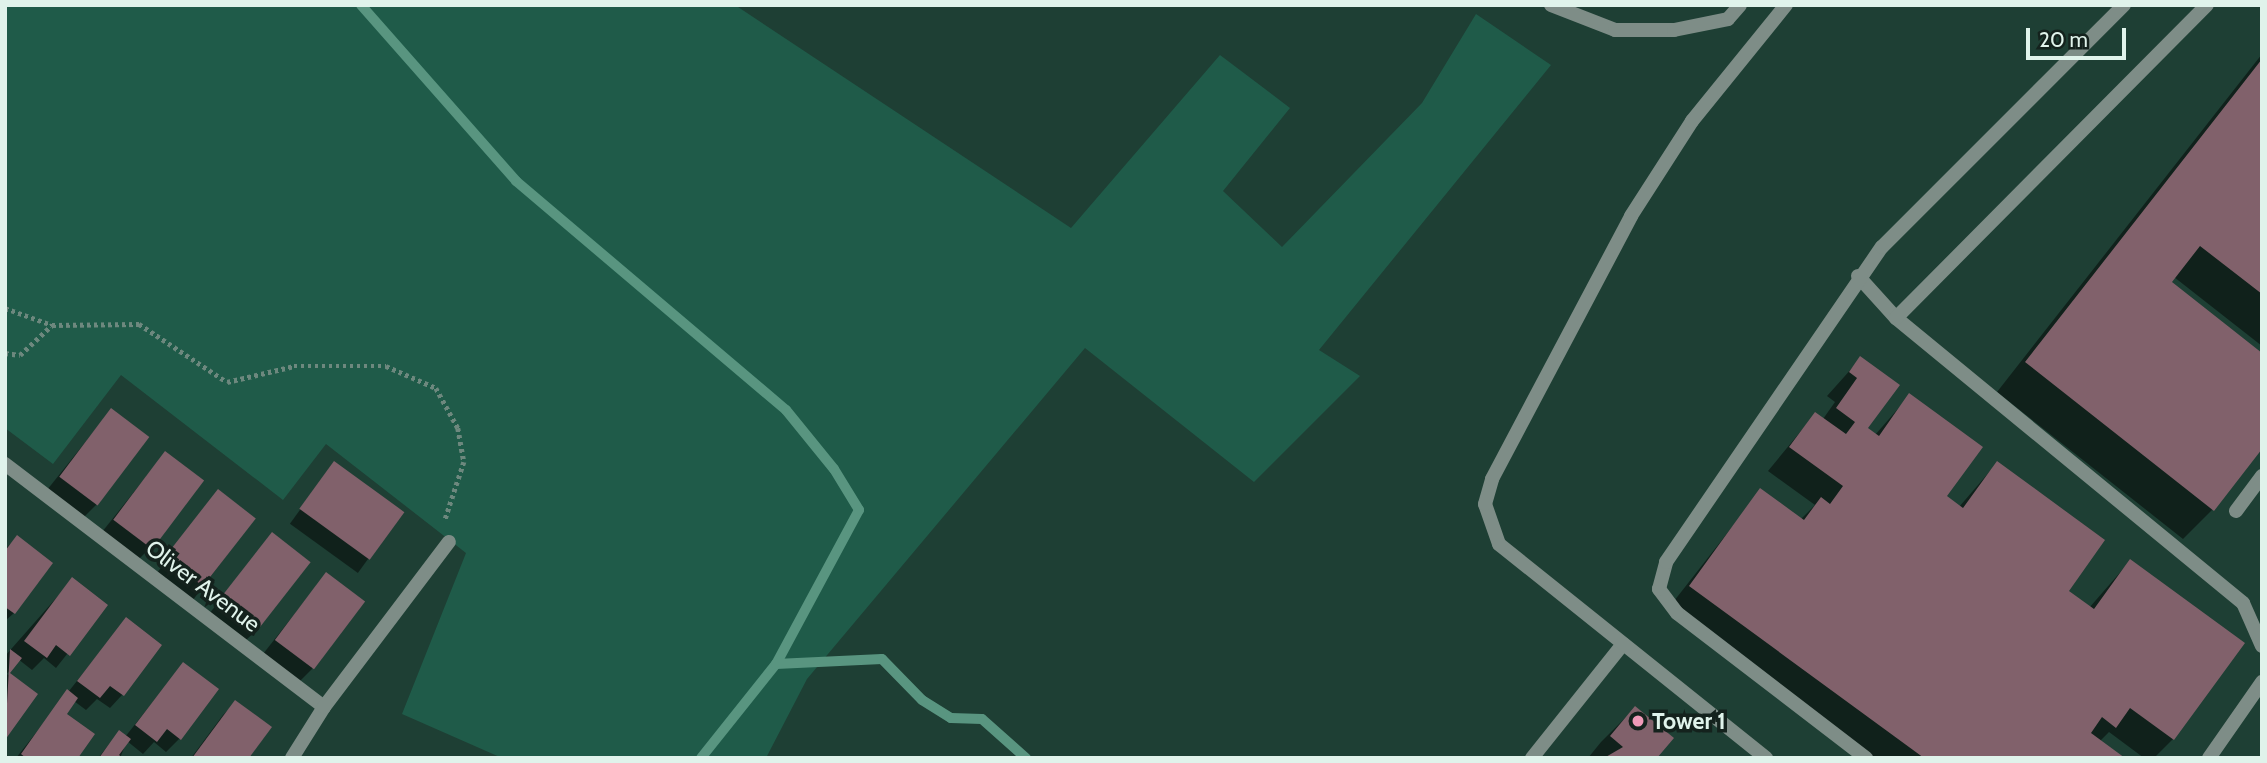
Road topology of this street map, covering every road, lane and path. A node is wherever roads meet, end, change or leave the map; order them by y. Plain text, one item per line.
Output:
1 (1551, 5) edge
2 (1740, 5) edge
3 (1786, 5) edge
4 (2124, 5) edge
5 (2207, 5) edge
6 (1858, 276) junction
7 (5, 308) edge
8 (1896, 318) junction
9 (52, 324) junction
10 (5, 353) edge
11 (5, 464) edge
12 (2262, 476) edge
13 (2236, 511) dead end
14 (449, 541) joint
15 (1623, 644) junction
16 (2262, 646) edge
17 (2262, 682) edge
18 (324, 707) junction
19 (292, 758) edge
20 (1532, 758) edge
21 (1766, 758) edge
22 (1866, 758) edge
23 (2209, 758) edge

1 - 2 street
3 - 15 street
4 - 6 street
5 - 8 street
6 - 8 street
6 - 22 street
7 - 9 path
8 - 16 street
9 - 10 path
9 - 14 path
11 - 18 street, Oliver Avenue
12 - 13 street
14 - 18 street
15 - 20 street
15 - 21 street
17 - 23 street
18 - 19 street

